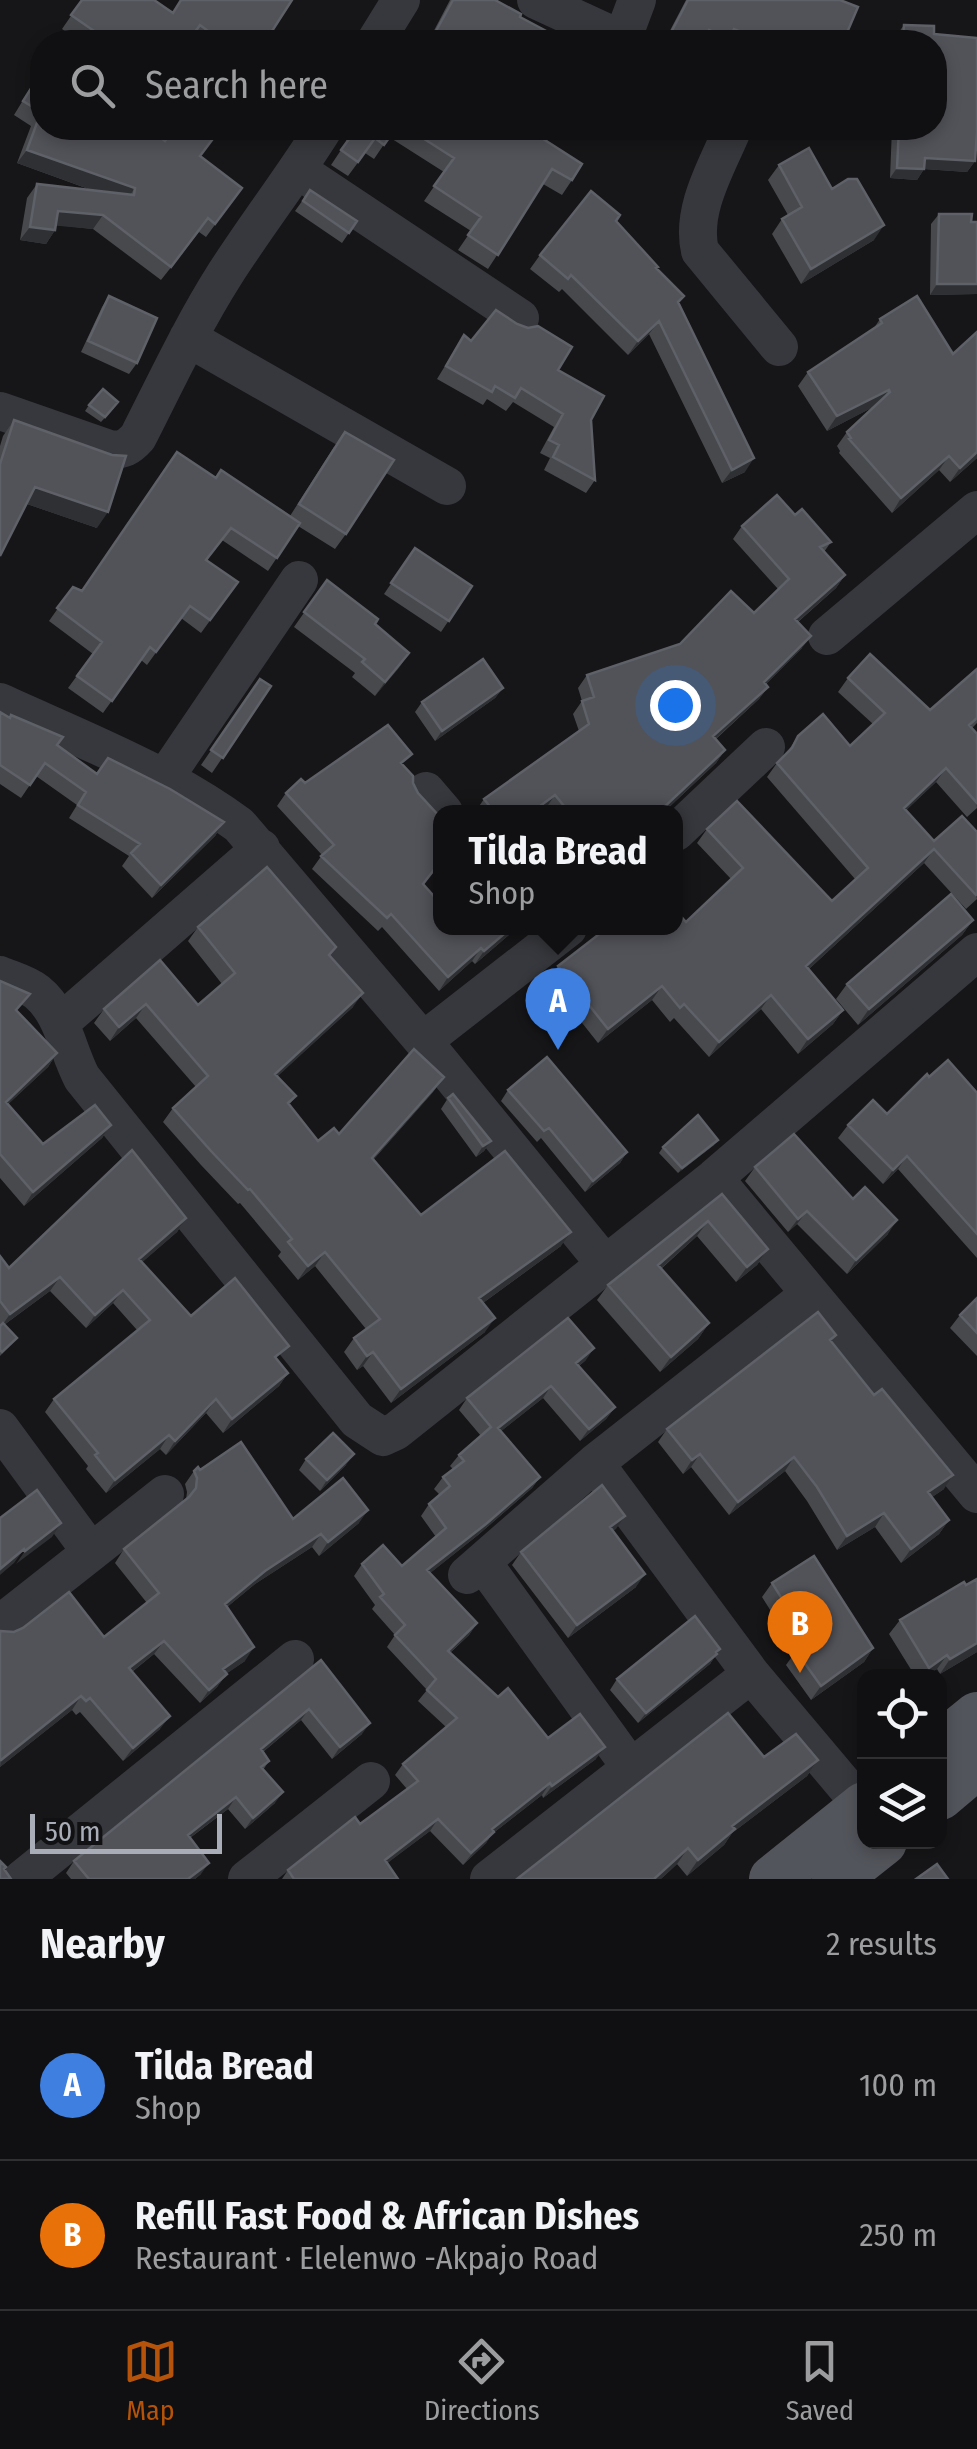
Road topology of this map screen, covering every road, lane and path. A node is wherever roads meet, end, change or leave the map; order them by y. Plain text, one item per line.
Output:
1 (400, 0) edge
2 (536, 0) edge
3 (637, 0) edge
4 (382, 30) edge
5 (601, 30) edge
6 (628, 30) edge
7 (317, 140) edge
8 (728, 140) edge
9 (298, 170) junction
10 (520, 318) dead end
11 (188, 338) junction
12 (779, 347) dead end
13 (0, 411) edge
14 (447, 486) dead end
15 (977, 510) edge
16 (299, 580) dead end
17 (826, 636) dead end
18 (0, 702) edge
19 (766, 747) dead end
20 (164, 779) junction
21 (683, 825) edge
22 (261, 848) junction
23 (550, 935) edge
24 (977, 952) edge
25 (0, 975) edge
26 (60, 1022) junction
27 (424, 1042) junction
28 (714, 1178) junction
29 (605, 1264) junction
30 (810, 1294) junction
31 (0, 1428) edge
32 (595, 1463) junction
33 (165, 1494) dead end
34 (977, 1494) edge
35 (91, 1552) junction
36 (0, 1624) edge
37 (294, 1659) dead end
38 (751, 1674) junction
39 (977, 1716) edge
40 (947, 1740) edge
41 (977, 1765) edge
42 (631, 1768) junction
43 (371, 1781) dead end
44 (947, 1790) edge
45 (857, 1802) edge
46 (857, 1826) edge
47 (857, 1841) edge
48 (0, 1870) edge
49 (7, 1879) edge
50 (22, 1879) edge
51 (247, 1879) edge
52 (489, 1879) edge
53 (773, 1879) edge
54 (836, 1879) edge

1 - 4 street
2 - 5 street
3 - 6 street
7 - 9 street
8 - 12 street
9 - 10 street
9 - 11 street
11 - 13 street
11 - 14 street
15 - 17 street
16 - 20 street
18 - 20 street
19 - 21 street
20 - 22 street
22 - 26 street
22 - 27 street
23 - 27 street
24 - 28 street
25 - 26 street
26 - 29 street
27 - 29 street
28 - 29 street
28 - 30 street
30 - 32 street
30 - 34 street
31 - 35 street
32 - 38 street
32 - 42 street
33 - 35 street
35 - 36 street
37 - 50 street
38 - 42 street
38 - 45 street
39 - 40 main road
41 - 44 main road
42 - 52 street
43 - 51 street
46 - 53 main road
47 - 54 main road
48 - 49 street

